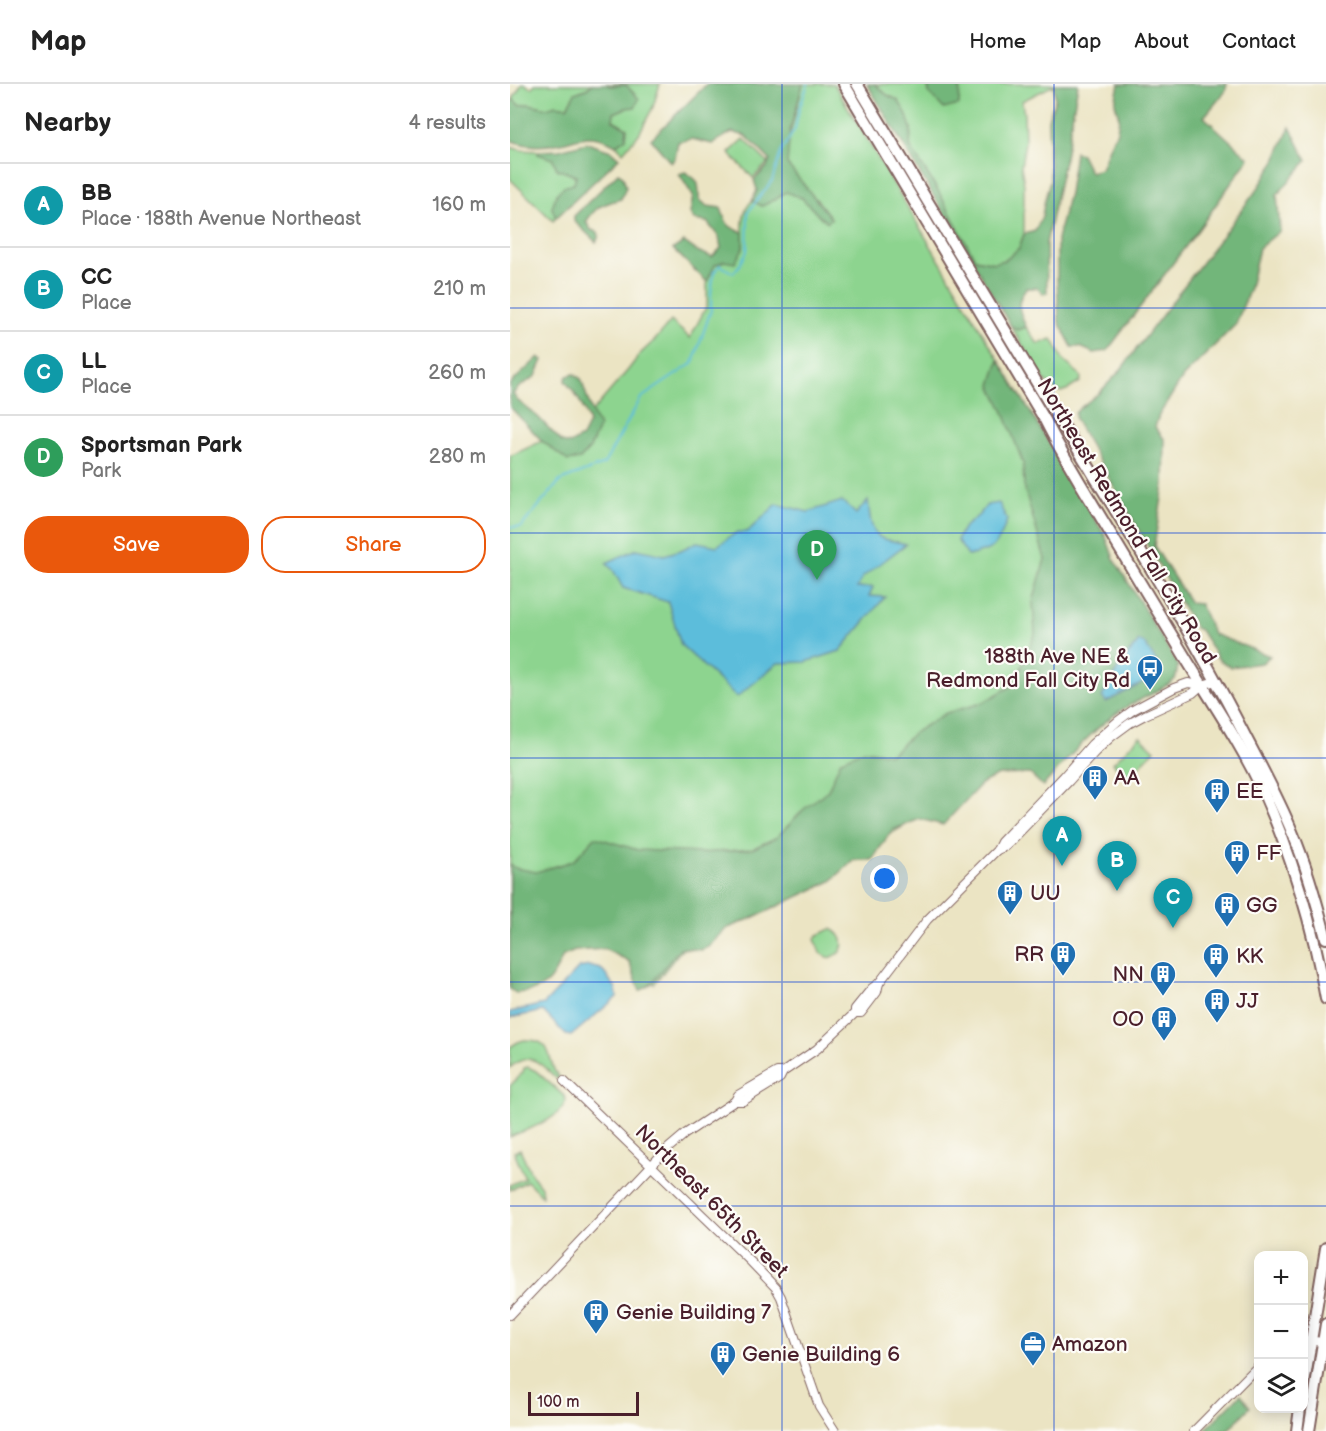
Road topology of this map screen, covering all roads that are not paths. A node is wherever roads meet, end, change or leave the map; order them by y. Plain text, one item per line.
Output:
1 (844, 84) edge
2 (857, 84) edge
3 (1216, 681) junction
4 (1202, 684) junction
5 (1326, 938) edge
6 (1326, 999) edge
7 (564, 1081) dead end
8 (651, 1165) junction
9 (1326, 1248) edge
10 (510, 1315) edge
11 (1326, 1324) edge
12 (1308, 1335) edge
13 (1308, 1340) edge
14 (1323, 1342) junction
15 (1254, 1370) edge
16 (1299, 1413) edge
17 (835, 1431) edge
18 (1194, 1431) edge
19 (1297, 1431) edge
20 (1309, 1431) edge

1 - 4 main road, Northeast Redmond Fall City Road
2 - 3 main road, Northeast Redmond Fall City Road
3 - 4 street
3 - 5 main road, Northeast Redmond Fall City Road
4 - 6 main road, Northeast Redmond Fall City Road
4 - 8 street
7 - 8 street, Northeast 65th Street
8 - 10 street
8 - 17 street, Northeast 65th Street
9 - 12 main road
11 - 14 main road
13 - 14 street
14 - 20 main road
15 - 18 street
16 - 19 main road

